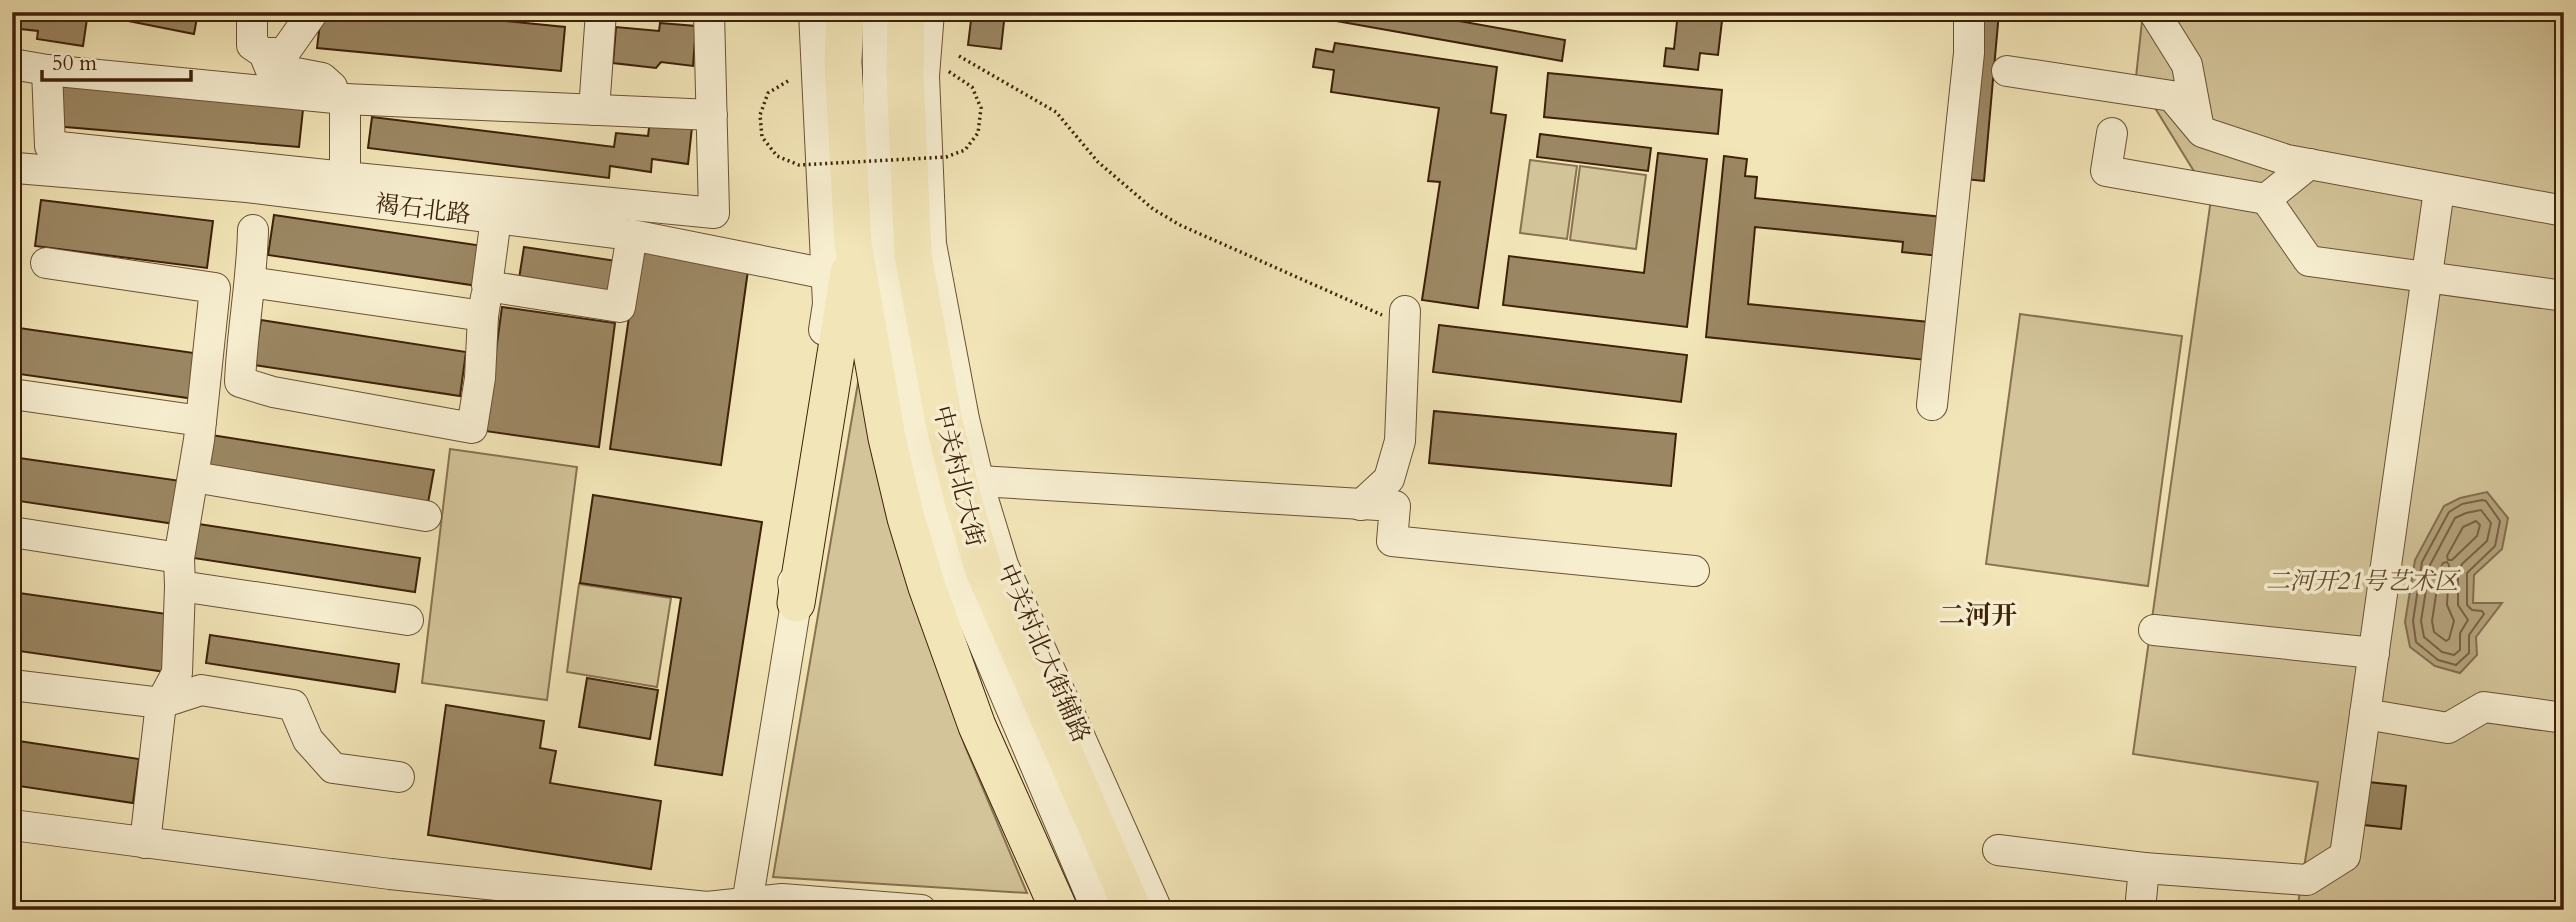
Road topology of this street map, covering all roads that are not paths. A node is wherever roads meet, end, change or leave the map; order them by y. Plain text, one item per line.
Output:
1 (251, 12) edge
2 (313, 12) edge
3 (601, 12) edge
4 (709, 12) edge
5 (814, 12) edge
6 (845, 12) edge
7 (877, 12) edge
8 (906, 12) edge
9 (929, 12) edge
10 (1969, 12) edge
11 (2154, 12) edge
12 (264, 53) junction
13 (12, 64) edge
14 (47, 70) junction
15 (2007, 71) dead end
16 (345, 99) junction
17 (594, 110) junction
18 (712, 114) junction
19 (2199, 128) junction
20 (2112, 133) dead end
21 (2309, 164) junction
22 (16, 168) dead end
23 (345, 177) junction
24 (2439, 190) junction
25 (2266, 199) junction
26 (2564, 211) edge
27 (496, 218) junction
28 (253, 230) dead end
29 (632, 234) junction
30 (853, 244) junction
31 (46, 263) dead end
32 (827, 274) junction
33 (2427, 277) junction
34 (250, 282) junction
35 (487, 286) junction
36 (2564, 296) edge
37 (483, 316) junction
38 (1405, 319) road end
39 (12, 394) edge
40 (1932, 405) dead end
41 (201, 421) junction
42 (194, 477) junction
43 (978, 481) junction
44 (1361, 505) junction
45 (426, 516) dead end
46 (12, 533) edge
47 (1694, 571) dead end
48 (179, 572) junction
49 (796, 603) junction
50 (408, 620) dead end
51 (2154, 630) dead end
52 (2374, 653) junction
53 (12, 685) edge
54 (161, 703) junction
55 (2365, 714) junction
56 (2564, 718) edge
57 (399, 777) dead end
58 (12, 825) edge
59 (145, 843) junction
60 (1998, 850) dead end
61 (2144, 868) junction
62 (781, 905) edge
63 (746, 907) edge
64 (706, 908) edge
65 (918, 910) edge
66 (1059, 910) edge
67 (1097, 910) edge
68 (1133, 910) edge
69 (1157, 910) edge
70 (2140, 910) edge

1 - 12 street
2 - 12 street
3 - 17 street
4 - 18 street
5 - 32 street
6 - 30 main road
7 - 67 street, 中关村北大街
8 - 68 main road, 中关村北大街
9 - 43 street, 中关村北大街辅路
10 - 40 street
11 - 19 street
12 - 16 street
13 - 14 street
14 - 16 street
14 - 23 street
15 - 19 street
16 - 17 street
16 - 23 street
17 - 18 street
18 - 23 street
19 - 21 street
20 - 25 street
21 - 24 street
21 - 25 street
22 - 27 street, 褐石北路
24 - 26 street
24 - 33 street
25 - 33 street
27 - 29 street, 褐石北路
27 - 35 street
28 - 34 street
29 - 32 street, 褐石北路
29 - 35 street
30 - 49 main road
30 - 66 main road
31 - 41 street
32 - 49 street
33 - 36 street
33 - 52 street
34 - 37 street
34 - 37 street
35 - 37 street
38 - 44 street
39 - 41 street
41 - 42 street
42 - 45 street
42 - 48 street
43 - 44 street
43 - 69 street, 中关村北大街辅路
44 - 47 street
46 - 48 street
48 - 50 street
48 - 54 street
49 - 63 street
51 - 52 street
52 - 55 street
53 - 54 street
54 - 57 street
54 - 59 street
55 - 56 street
55 - 61 street
58 - 59 street
59 - 64 street
60 - 61 street
61 - 70 street
62 - 63 street
62 - 65 street
63 - 64 street

